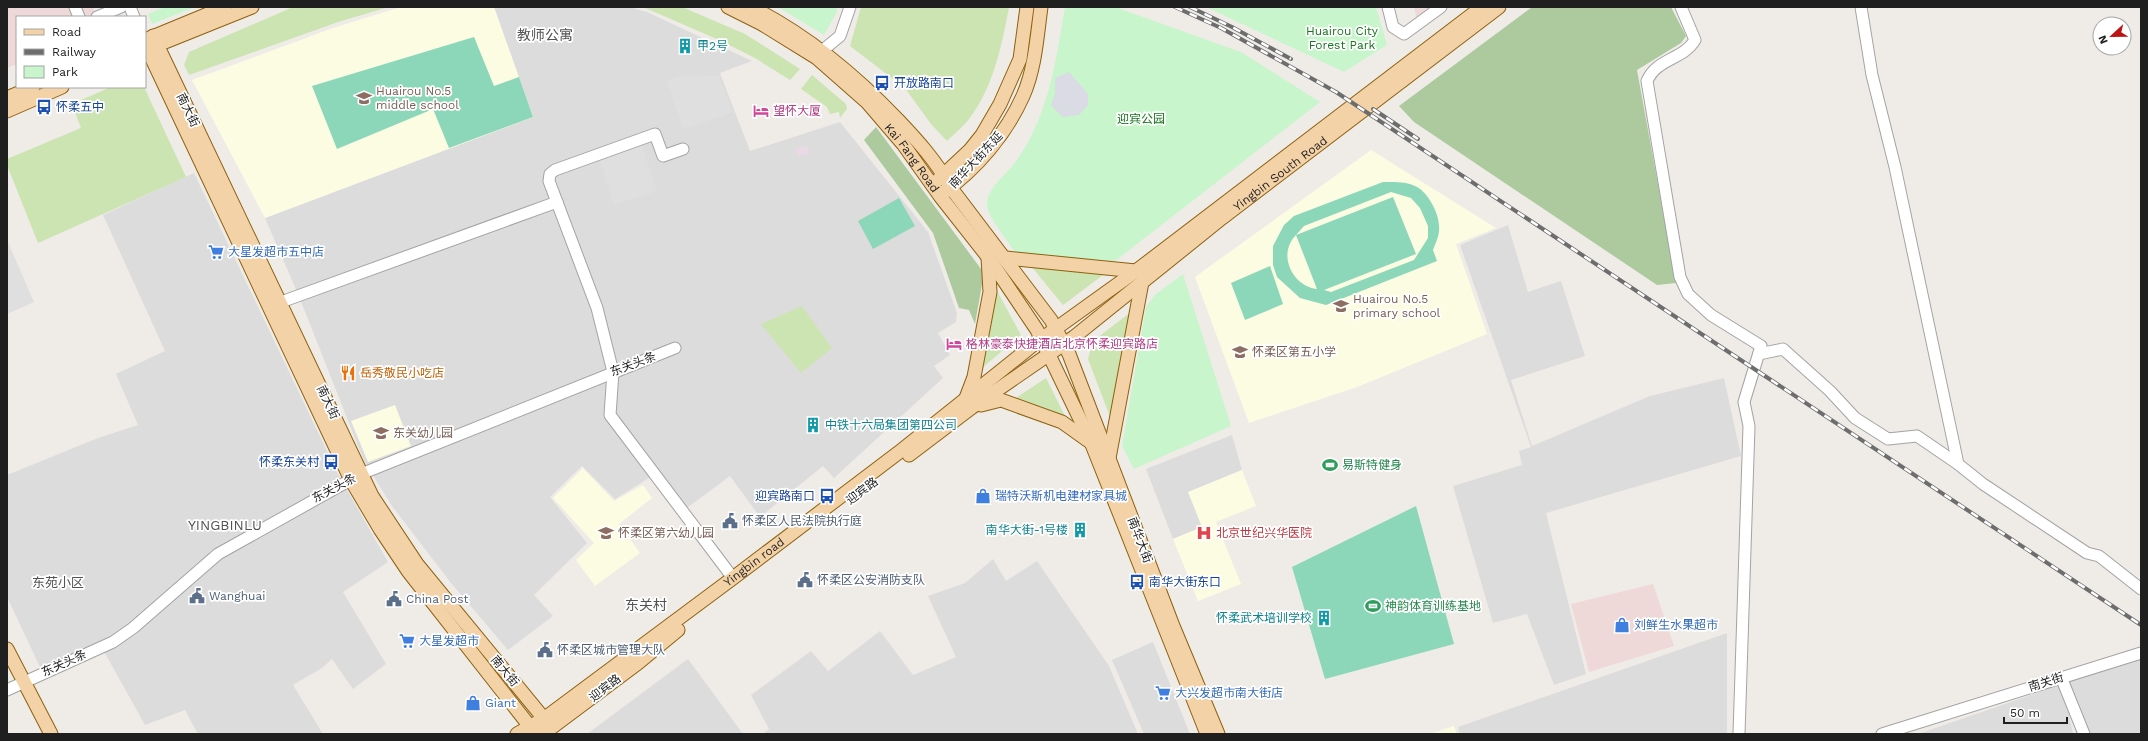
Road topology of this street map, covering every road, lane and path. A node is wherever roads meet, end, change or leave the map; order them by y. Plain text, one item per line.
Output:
1 (121, 7) edge
2 (225, 7) edge
3 (252, 7) edge
4 (728, 7) edge
5 (751, 7) edge
6 (850, 7) edge
7 (1027, 7) edge
8 (1040, 7) edge
9 (1388, 7) edge
10 (1442, 7) edge
11 (1482, 7) edge
12 (1499, 7) edge
13 (1681, 7) edge
14 (1861, 7) edge
15 (99, 16) edge
16 (149, 44) edge
17 (823, 50) junction
18 (31, 88) edge
19 (60, 88) edge
20 (7, 98) edge
21 (7, 111) edge
22 (683, 150) dead end
23 (944, 175) junction
24 (932, 185) junction
25 (951, 188) junction
26 (940, 196) junction
27 (557, 202) junction
28 (988, 257) junction
29 (1006, 258) junction
30 (1139, 276) junction
31 (280, 302) junction
32 (1056, 330) junction
33 (1043, 339) junction
34 (1064, 345) junction
35 (675, 348) dead end
36 (1050, 354) junction
37 (1759, 354) junction
38 (613, 372) junction
39 (968, 404) junction
40 (1091, 442) junction
41 (1109, 458) junction
42 (1958, 464) junction
43 (356, 477) junction
44 (734, 578) junction
45 (2141, 589) edge
46 (7, 649) edge
47 (2141, 653) edge
48 (7, 665) edge
49 (2061, 677) junction
50 (16, 686) edge
51 (549, 729) edge
52 (534, 730) edge
53 (42, 734) edge
54 (51, 734) edge
55 (517, 734) edge
56 (1206, 734) edge
57 (1218, 734) edge
58 (1739, 734) edge
59 (1882, 734) edge
60 (2084, 734) edge

1 - 15 street
2 - 16 main road
3 - 16 main road
4 - 24 main road, Kai Fang Road
5 - 17 main road, Kai Fang Road
6 - 17 street
7 - 23 main road, 南华大街东延
8 - 25 main road, 南华大街东延
9 - 10 street
11 - 30 main road, Yingbin South Road
12 - 30 main road, Yingbin South Road
13 - 37 street
14 - 42 street
16 - 31 main road, 南大街
16 - 43 main road, 南大街
17 - 23 main road, Kai Fang Road
18 - 20 main road
19 - 21 main road
22 - 27 street
23 - 24 main road, 南华大街东延
23 - 25 main road, Kai Fang Road
24 - 26 main road, Kai Fang Road
25 - 26 main road, 南华大街东延
25 - 29 main road, Kai Fang Road
26 - 28 main road, Kai Fang Road
27 - 31 street
27 - 38 street
28 - 33 main road, Kai Fang Road
28 - 39 main road
29 - 30 main road
29 - 32 main road, Kai Fang Road
30 - 32 main road, Yingbin South Road
30 - 34 main road, Yingbin South Road
30 - 41 main road
31 - 43 main road, 南大街
32 - 33 main road, Yingbin South Road
32 - 34 main road, Kai Fang Road
33 - 36 main road, Kai Fang Road
33 - 39 main road, Yingbin road
34 - 36 main road, Yingbin South Road
34 - 41 main road, 南华大街
35 - 38 street, 东关头条
36 - 39 main road, 迎宾路
36 - 40 main road, 南华大街
37 - 42 street
37 - 58 street
38 - 43 street, 东关头条
38 - 44 street
39 - 40 main road
39 - 44 main road, Yingbin road
39 - 51 main road, 迎宾路
40 - 56 main road, 南华大街
41 - 57 main road, 南华大街
42 - 45 street
43 - 50 street, 东关头条
43 - 51 main road, 南大街
43 - 52 main road, 南大街
44 - 51 main road, Yingbin road
46 - 50 main road
47 - 49 street, 南关街
48 - 50 main road
49 - 59 street, 南关街
49 - 60 street
50 - 53 main road
50 - 54 main road
51 - 52 main road, Yingbin road
52 - 55 main road, Yingbin road

